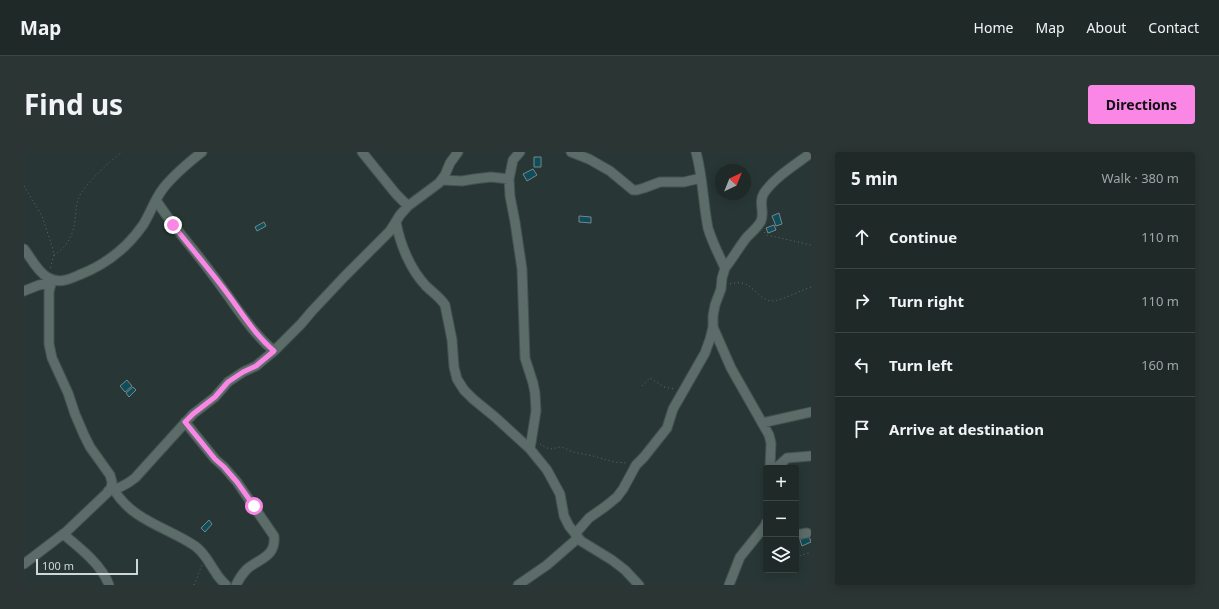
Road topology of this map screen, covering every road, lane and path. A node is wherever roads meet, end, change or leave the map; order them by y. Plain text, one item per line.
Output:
1 (122, 152) edge
2 (202, 152) edge
3 (362, 152) edge
4 (458, 152) edge
5 (520, 152) edge
6 (571, 152) edge
7 (696, 152) edge
8 (811, 153) edge
9 (701, 178) junction
10 (509, 179) junction
11 (441, 180) junction
12 (24, 186) edge
13 (156, 200) junction
14 (408, 206) junction
15 (761, 221) junction
16 (396, 222) junction
17 (811, 245) edge
18 (24, 249) edge
19 (54, 255) junction
20 (726, 268) junction
21 (50, 279) junction
22 (811, 287) edge
23 (721, 289) junction
24 (24, 291) edge
25 (713, 327) junction
26 (274, 351) junction
27 (642, 386) dead end
28 (684, 389) junction
29 (811, 412) edge
30 (185, 422) junction
31 (762, 423) junction
32 (532, 438) junction
33 (530, 449) junction
34 (811, 456) edge
35 (636, 464) junction
36 (770, 465) edge
37 (779, 465) edge
38 (111, 491) junction
39 (763, 533) edge
40 (807, 533) dead end
41 (63, 534) junction
42 (799, 534) edge
43 (576, 536) junction
44 (811, 552) edge
45 (204, 553) junction
46 (799, 556) edge
47 (24, 564) edge
48 (109, 585) edge
49 (194, 585) edge
50 (226, 585) edge
51 (236, 585) edge
52 (518, 585) edge
53 (639, 585) edge
54 (729, 585) edge

1 - 19 path
2 - 13 street
3 - 14 street
4 - 11 street
5 - 10 street
6 - 9 street
7 - 9 street
8 - 15 street
9 - 20 street
10 - 11 street
10 - 32 street
11 - 14 street
12 - 19 path
13 - 21 street
13 - 26 street
14 - 16 street
15 - 17 path
15 - 20 street
16 - 26 street
16 - 33 street
18 - 21 street
19 - 21 path
20 - 23 street
21 - 24 street
21 - 38 street
22 - 23 path
23 - 25 street
25 - 28 street
25 - 31 street
26 - 30 street
27 - 28 path
28 - 35 street
29 - 31 street
30 - 38 street
30 - 51 street
31 - 36 street
32 - 33 street
32 - 35 path
33 - 43 street
34 - 37 street
35 - 43 street
38 - 41 street
38 - 45 street
39 - 54 street
40 - 42 street
41 - 47 street
41 - 48 street
43 - 52 street
43 - 53 street
44 - 46 path
45 - 49 path
45 - 50 street

